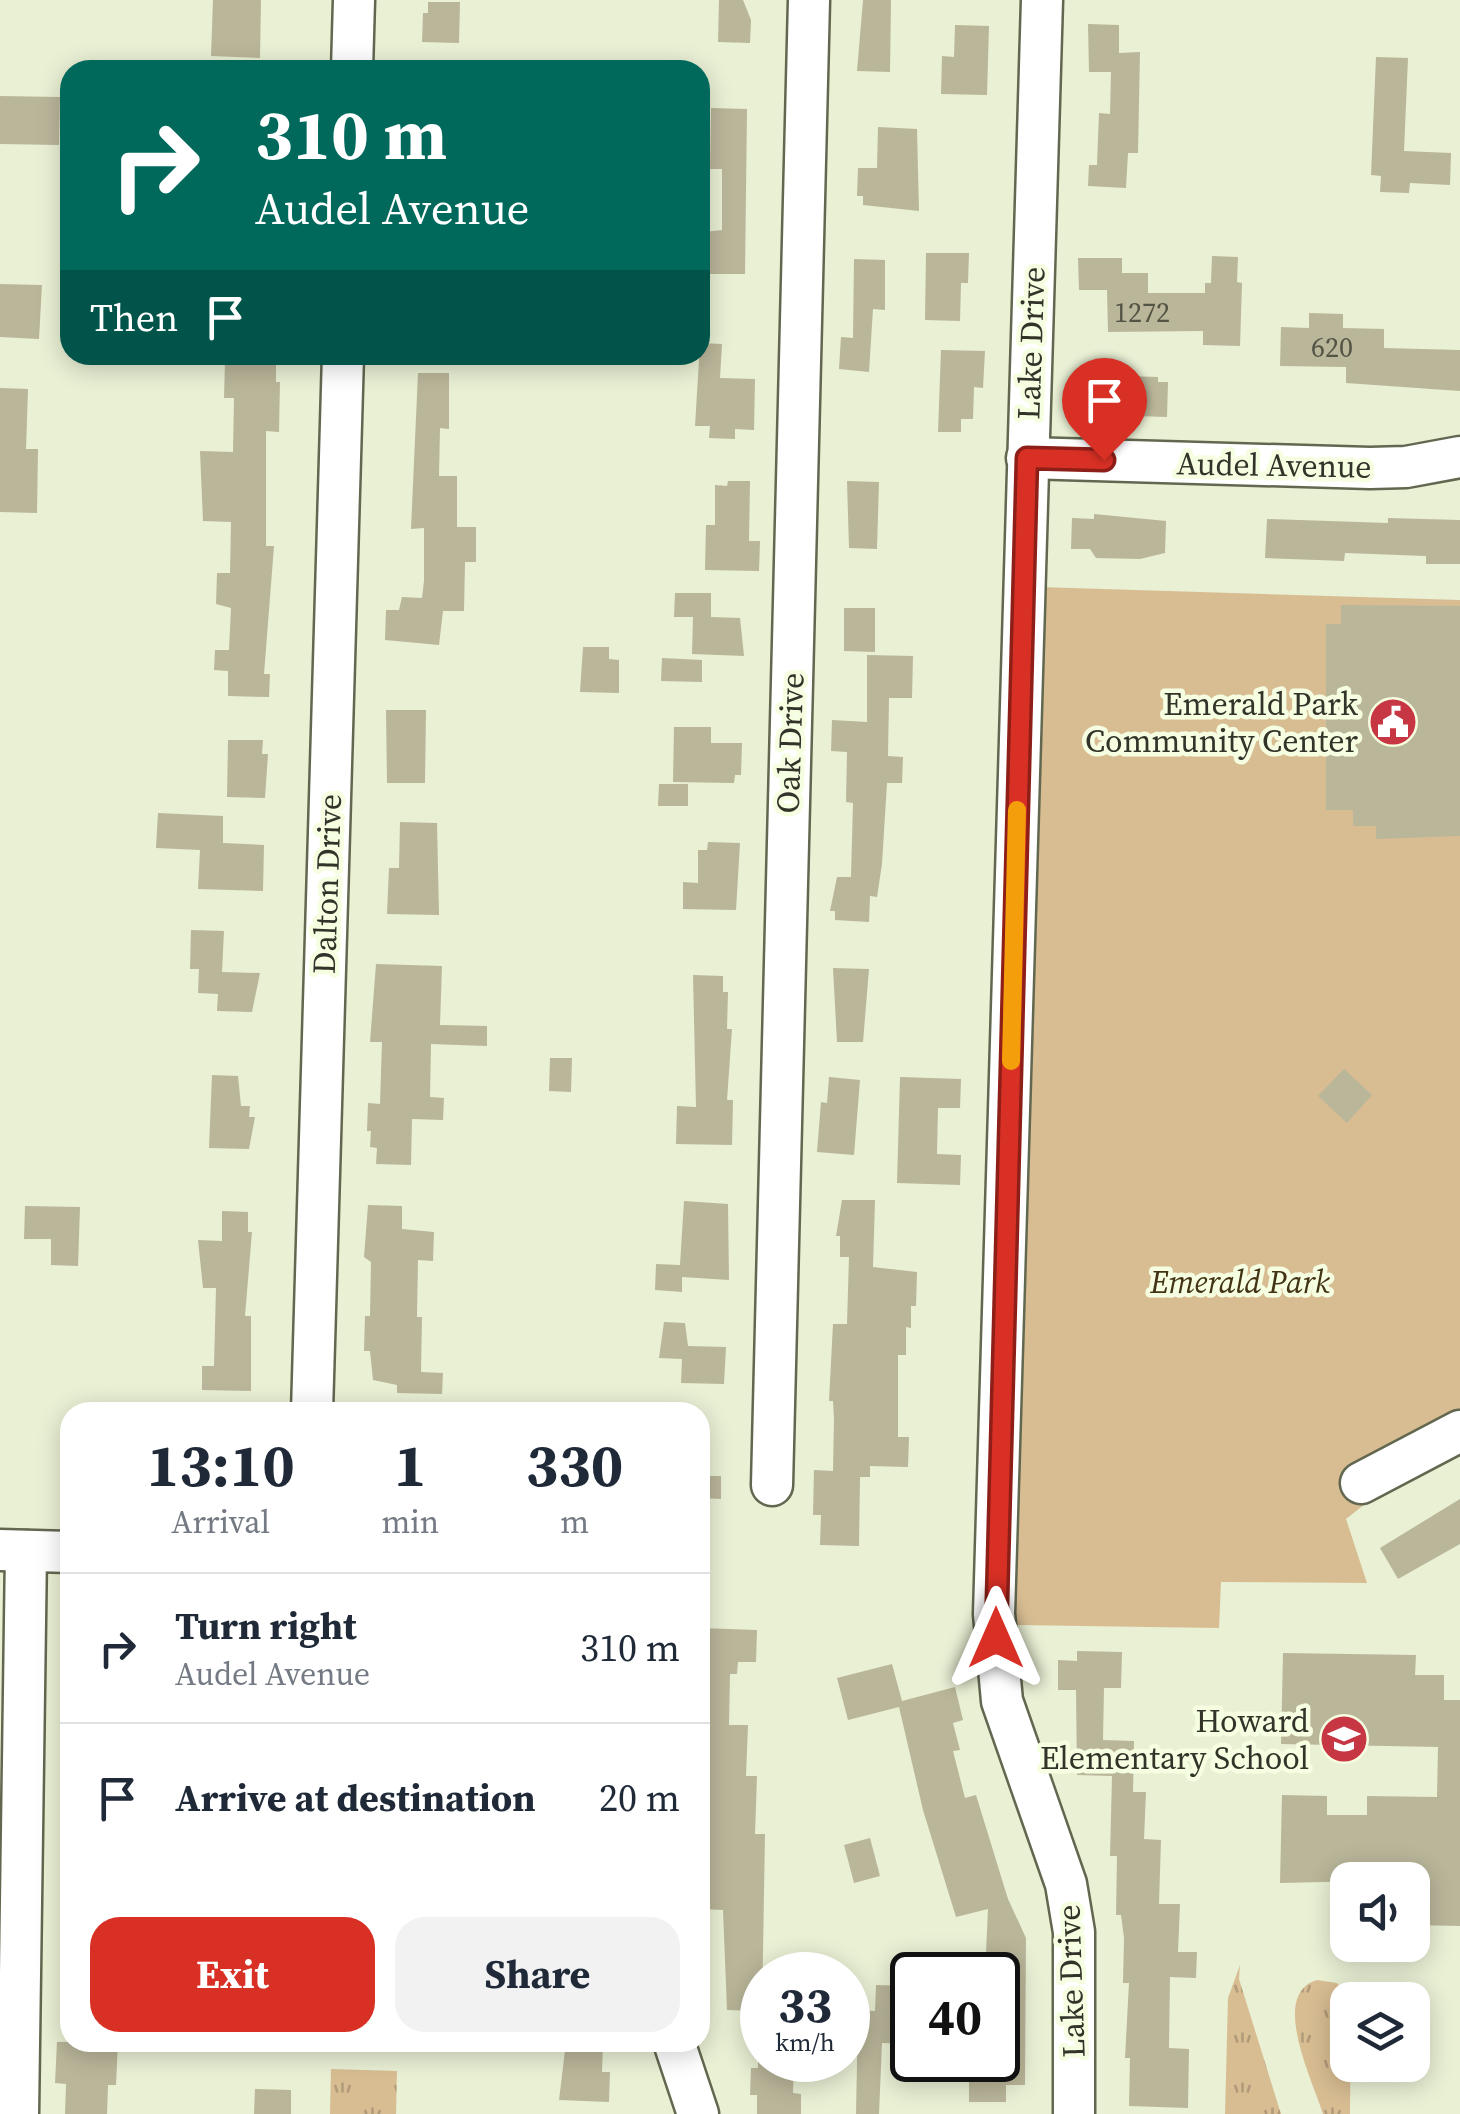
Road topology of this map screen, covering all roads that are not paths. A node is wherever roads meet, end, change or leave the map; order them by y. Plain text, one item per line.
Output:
1 (354, 0) edge
2 (809, 0) edge
3 (1042, 0) edge
4 (352, 60) edge
5 (343, 365) edge
6 (1027, 458) junction
7 (1460, 458) edge
8 (312, 1402) edge
9 (1460, 1431) edge
10 (1362, 1483) dead end
11 (772, 1486) dead end
12 (13, 1550) edge
13 (60, 1552) edge
14 (677, 2052) edge
15 (18, 2114) edge
16 (698, 2114) edge
17 (1074, 2114) edge

1 - 4 street
2 - 11 street, Oak Drive
3 - 6 street, Lake Drive
5 - 8 street, Dalton Drive
6 - 7 street, Audel Avenue
6 - 17 street, Lake Drive
9 - 10 street
12 - 13 street
12 - 15 street
14 - 16 street

